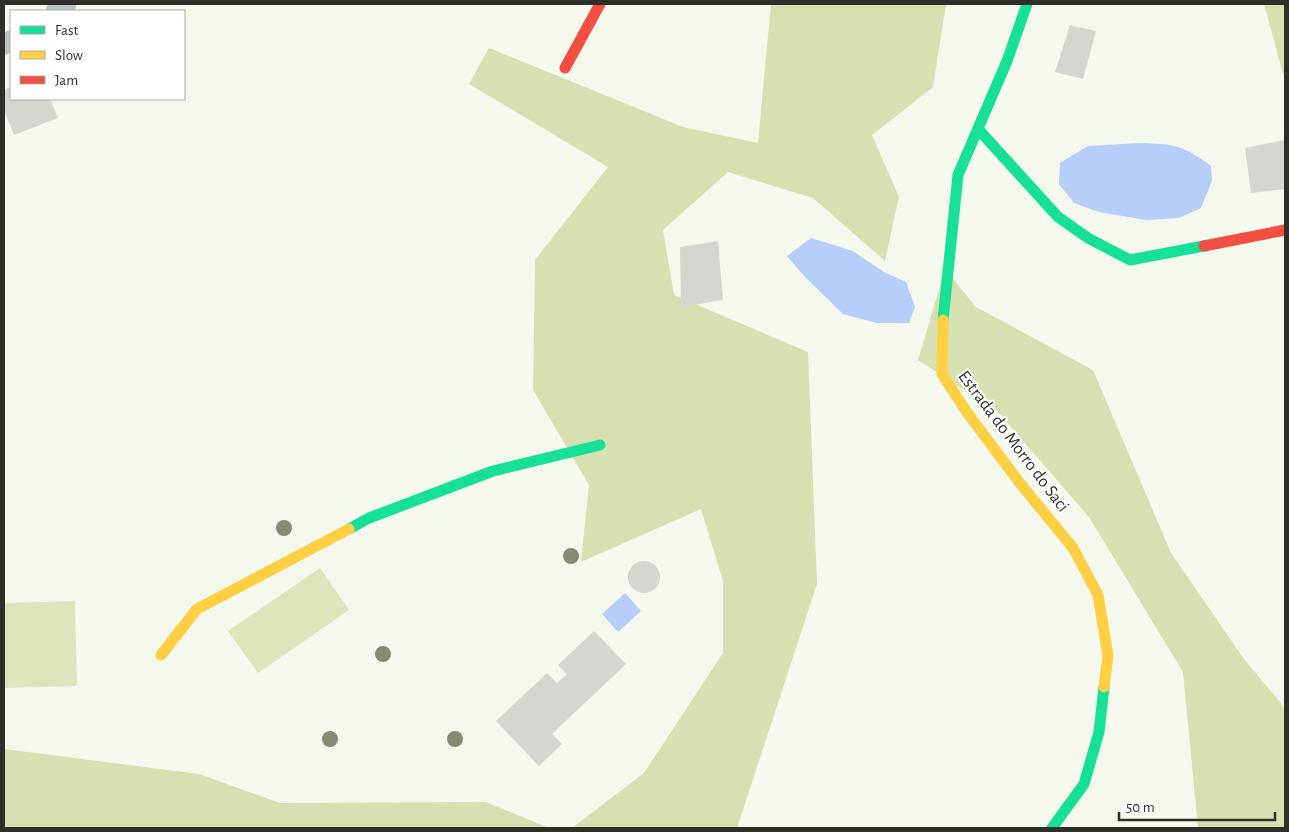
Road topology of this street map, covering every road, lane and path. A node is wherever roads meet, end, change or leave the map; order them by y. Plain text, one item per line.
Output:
1 (600, 4) edge
2 (1027, 4) edge
3 (566, 68) dead end
4 (978, 129) junction
5 (1285, 230) edge
6 (600, 445) dead end
7 (160, 655) dead end
8 (1052, 828) edge

1 - 3 street
2 - 4 street, Estrada do Morro do Saci
4 - 5 street
4 - 8 street, Estrada do Morro do Saci
6 - 7 street

